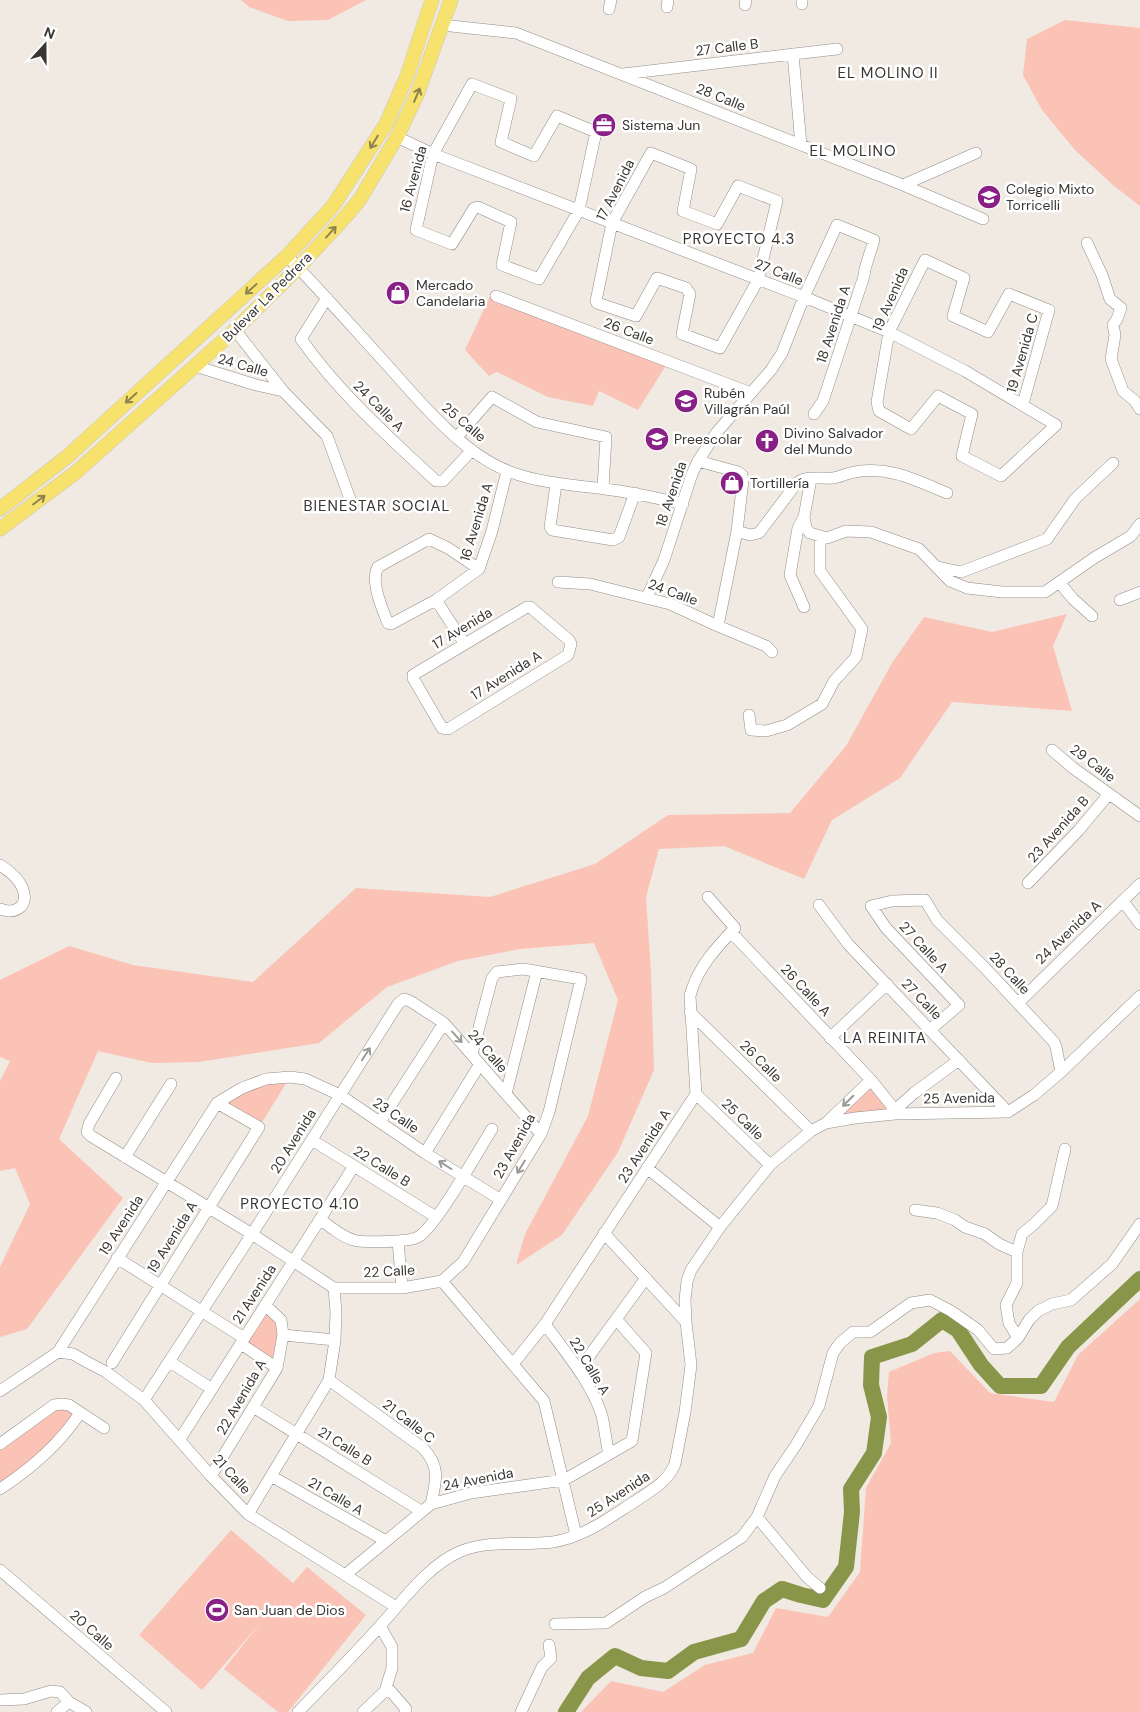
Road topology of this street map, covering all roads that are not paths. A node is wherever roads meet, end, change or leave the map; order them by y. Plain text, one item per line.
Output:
1 (432, 0) edge
2 (451, 0) edge
3 (442, 24) junction
4 (837, 49) dead end
5 (793, 54) junction
6 (621, 74) junction
7 (397, 137) junction
8 (801, 145) junction
9 (976, 153) dead end
10 (433, 154) junction
11 (903, 186) junction
12 (579, 210) junction
13 (983, 219) dead end
14 (612, 222) junction
15 (874, 240) joint
16 (1088, 243) dead end
17 (287, 256) junction
18 (298, 268) junction
19 (758, 280) junction
20 (496, 296) dead end
21 (804, 297) junction
22 (327, 298) junction
23 (851, 316) junction
24 (235, 330) junction
25 (889, 332) junction
26 (988, 332) joint
27 (196, 366) junction
28 (283, 391) junction
29 (751, 393) junction
30 (1022, 404) junction
31 (1140, 409) edge
32 (814, 414) dead end
33 (457, 437) junction
34 (472, 450) junction
35 (698, 461) junction
36 (1113, 463) dead end
37 (507, 471) junction
38 (1001, 476) joint
39 (811, 479) junction
40 (556, 484) junction
41 (603, 488) junction
42 (635, 493) junction
43 (947, 493) dead end
44 (683, 504) junction
45 (353, 507) dead end
46 (0, 509) edge
47 (804, 517) junction
48 (1140, 524) edge
49 (0, 529) edge
50 (737, 530) junction
51 (820, 537) junction
52 (936, 566) junction
53 (479, 569) junction
54 (558, 582) dead end
55 (1059, 582) junction
56 (1140, 592) edge
57 (646, 597) junction
58 (436, 600) junction
59 (1120, 600) dead end
60 (804, 607) dead end
61 (1092, 616) dead end
62 (718, 626) junction
63 (569, 640) joint
64 (464, 644) junction
65 (772, 652) dead end
66 (414, 675) joint
67 (749, 715) dead end
68 (1052, 750) dead end
69 (1109, 794) junction
70 (1140, 816) edge
71 (0, 864) edge
72 (1028, 883) dead end
73 (1140, 884) edge
74 (708, 897) dead end
75 (925, 900) joint
76 (1123, 900) junction
77 (819, 905) dead end
78 (0, 908) edge
79 (1140, 924) edge
80 (733, 930) junction
81 (538, 971) junction
82 (887, 984) junction
83 (1140, 996) edge
84 (404, 1000) joint
85 (1018, 1003) junction
86 (690, 1012) junction
87 (444, 1023) junction
88 (931, 1030) junction
89 (830, 1038) junction
90 (472, 1054) junction
91 (959, 1060) junction
92 (480, 1064) junction
93 (1061, 1072) junction
94 (116, 1078) dead end
95 (266, 1079) joint
96 (870, 1080) junction
97 (171, 1084) dead end
98 (506, 1094) junction
99 (696, 1094) junction
100 (340, 1095) junction
101 (217, 1103) junction
102 (895, 1112) junction
103 (1008, 1112) junction
104 (380, 1122) junction
105 (826, 1123) junction
106 (492, 1129) dead end
107 (811, 1132) junction
108 (541, 1134) junction
109 (312, 1140) junction
110 (1065, 1149) dead end
111 (425, 1153) junction
112 (125, 1157) junction
113 (770, 1165) junction
114 (354, 1166) junction
115 (647, 1168) junction
116 (463, 1177) junction
117 (166, 1183) junction
118 (501, 1200) junction
119 (209, 1208) junction
120 (915, 1210) dead end
121 (436, 1217) junction
122 (320, 1219) junction
123 (1140, 1224) edge
124 (720, 1227) junction
125 (604, 1233) junction
126 (252, 1234) junction
127 (398, 1241) junction
128 (1017, 1252) junction
129 (118, 1258) junction
130 (294, 1261) junction
131 (646, 1278) junction
132 (442, 1280) junction
133 (160, 1284) junction
134 (334, 1288) junction
135 (402, 1288) junction
136 (265, 1305) junction
137 (202, 1311) junction
138 (616, 1319) junction
139 (686, 1322) junction
140 (545, 1324) junction
141 (283, 1335) junction
142 (1018, 1338) junction
143 (334, 1340) junction
144 (242, 1341) junction
145 (58, 1352) junction
146 (170, 1362) junction
147 (112, 1363) dead end
148 (513, 1364) junction
149 (278, 1368) junction
150 (579, 1370) junction
151 (329, 1380) junction
152 (212, 1389) junction
153 (0, 1391) edge
154 (144, 1400) junction
155 (253, 1408) junction
156 (80, 1413) junction
157 (104, 1428) dead end
158 (297, 1433) junction
159 (180, 1439) junction
160 (0, 1444) edge
161 (609, 1454) junction
162 (211, 1476) junction
163 (271, 1476) junction
164 (564, 1480) junction
165 (0, 1489) edge
166 (431, 1504) junction
167 (421, 1511) junction
168 (248, 1514) junction
169 (757, 1517) junction
170 (576, 1535) junction
171 (386, 1541) junction
172 (0, 1570) edge
173 (345, 1575) junction
174 (820, 1588) dead end
175 (396, 1607) junction
176 (556, 1624) dead end
177 (380, 1626) junction
178 (549, 1644) dead end
179 (387, 1687) junction
180 (0, 1700) edge
181 (69, 1702) junction
182 (57, 1712) edge
183 (86, 1712) edge
184 (166, 1712) edge
185 (298, 1712) edge
186 (363, 1712) edge
187 (406, 1712) edge
188 (521, 1712) edge

1 -> 17 main road, Bulevar La Pedrera
2 - 3 main road, Bulevar La Pedrera
3 - 6 street, 28 Calle
7 -> 3 main road, Bulevar La Pedrera
4 - 5 street, 27 Calle B
5 - 6 street, 27 Calle B
5 - 8 street
6 - 8 street, 28 Calle
7 - 10 street, 27 Calle
18 -> 7 main road, Bulevar La Pedrera
8 - 11 street, 28 Calle
9 - 11 street
10 - 12 street, 27 Calle
10 - 12 street, 16 Avenida
10 - 12 street, 16 Avenida
11 - 13 street, 28 Calle
12 - 14 street, 27 Calle
14 - 19 street, 27 Calle
14 - 19 street, 17 Avenida
14 - 19 street, 17 Avenida
15 - 21 street, 18 Avenida
15 - 23 street, 18 Avenida A
16 - 31 street
17 - 18 street, 25 Calle
17 -> 46 main road, Bulevar La Pedrera
18 - 22 street, 25 Calle
18 - 24 main road, Bulevar La Pedrera
19 - 21 street, 27 Calle
20 - 29 street, 26 Calle
21 - 23 street, 27 Calle
21 - 29 street, 18 Avenida
22 - 33 street, 25 Calle
22 - 34 street, 24 Calle A
23 - 25 street, 27 Calle
23 - 32 street, 18 Avenida A
24 - 27 main road, Bulevar La Pedrera
24 - 28 street, 24 Calle
25 - 26 street, 19 Avenida
25 - 30 street, 27 Calle
25 - 38 street, 19 Avenida
26 - 30 street, 19 Avenida C
27 - 28 street, 24 Calle
49 -> 27 main road, Bulevar La Pedrera
28 - 45 street, 24 Calle
29 - 35 street, 18 Avenida
30 - 38 street, 27 Calle
33 - 34 street, 25 Calle
33 - 41 street
34 - 37 street, 25 Calle
35 - 44 street, 18 Avenida
35 - 50 street
36 - 52 street
37 - 40 street, 25 Calle
37 - 53 street, 16 Avenida A
39 - 43 street
39 - 47 street
39 - 50 street
40 - 41 street, 25 Calle
40 - 42 street
41 - 42 street, 25 Calle
42 - 44 street, 25 Calle
44 - 57 street, 18 Avenida
47 - 51 street
47 - 60 street
48 - 55 street
50 - 62 street
51 - 52 street
51 - 67 street
52 - 55 street
53 - 58 street, 16 Avenida A
53 - 58 street, 16 Avenida A
54 - 57 street, 24 Calle
55 - 61 street
56 - 59 street
57 - 62 street, 24 Calle
58 - 64 street
62 - 65 street, 24 Calle
63 - 64 street, 17 Avenida
63 - 66 street, 17 Avenida A
64 - 66 street, 17 Avenida
68 - 69 street, 29 Calle
69 - 70 street, 29 Calle
69 - 72 street, 23 Avenida B
71 - 78 street
73 - 76 street, 24 Avenida A
74 - 80 street, 26 Calle A
75 - 85 street, 28 Calle
75 - 88 street, 27 Calle A
76 - 79 street
76 - 85 street, 24 Avenida A
77 - 82 street, 27 Calle
80 - 86 street
80 - 89 street, 26 Calle A
81 - 90 street
81 - 98 street
81 - 108 street, 23 Avenida
82 - 88 street, 27 Calle
82 - 89 street
83 - 93 street, 25 Avenida
84 - 87 street, 24 Calle
100 -> 84 street, 20 Avenida
85 - 93 street, 28 Calle
86 - 99 street
86 - 107 street, 26 Calle
87 -> 90 street, 24 Calle
87 - 104 street
88 - 91 street, 27 Calle
89 - 96 street, 26 Calle A
90 - 92 street, 24 Calle
91 - 102 street
91 - 103 street, 27 Calle
92 - 98 street, 24 Calle
92 - 111 street
93 - 103 street, 25 Avenida
94 - 112 street
95 - 100 street, 23 Calle
95 - 101 street, 19 Avenida
96 - 102 street, 26 Calle A
96 -> 105 street, 25 Avenida
97 - 112 street
98 - 108 street, 24 Calle
99 - 113 street, 25 Calle
99 - 115 street, 23 Avenida A
100 - 104 street, 23 Calle
100 - 109 street, 20 Avenida
101 - 117 street, 19 Avenida
101 - 119 street, 19 Avenida A
102 - 103 street, 25 Avenida
102 - 105 street, 25 Avenida
104 - 111 street, 23 Calle
105 - 107 street, 25 Avenida
106 - 116 street
107 - 113 street, 25 Avenida
108 -> 118 street, 23 Avenida
109 - 114 street, 22 Calle B
109 - 126 street, 20 Avenida
110 - 128 street
116 -> 111 street, 23 Calle
112 - 117 street
113 - 124 street, 25 Avenida
114 - 121 street, 22 Calle B
114 - 122 street, 21 Avenida
115 - 124 street
115 - 125 street, 23 Avenida A
116 - 118 street, 23 Calle
116 - 121 street
117 - 119 street
117 - 129 street, 19 Avenida
118 - 132 street, 23 Avenida
119 - 126 street
119 - 133 street, 19 Avenida A
120 - 128 street
121 - 127 street
122 - 127 street
122 - 130 street, 21 Avenida
123 - 142 street
124 - 139 street, 25 Avenida
125 - 131 street
125 - 140 street, 23 Avenida A
126 - 130 street
126 - 137 street, 20 Avenida
127 - 135 street
128 - 142 street
129 - 133 street
129 - 145 street, 19 Avenida
130 - 134 street
130 - 136 street, 21 Avenida
131 - 138 street
131 - 139 street
132 - 135 street, 22 Calle
132 - 148 street
133 - 137 street
133 - 147 street, 19 Avenida A
134 - 135 street, 22 Calle
134 - 143 street
136 - 141 street
136 - 144 street, 21 Avenida
137 - 144 street
137 - 146 street, 20 Avenida
138 - 150 street
138 - 161 street, 24 Avenida
139 - 170 street, 25 Avenida
140 - 148 street, 23 Avenida A
140 - 150 street, 22 Calle A
141 - 143 street
141 - 149 street, 22 Avenida A
142 - 169 street
143 - 151 street
144 - 149 street
144 - 152 street, 21 Avenida
145 - 153 street, 19 Avenida
145 - 154 street, 21 Calle
146 - 152 street
146 - 154 street, 20 Avenida
148 - 164 street
149 - 155 street, 22 Avenida A
150 - 161 street, 22 Calle A
151 - 158 street
151 - 166 street, 21 Calle C
152 - 159 street, 21 Avenida
154 - 159 street, 21 Calle
155 - 158 street, 21 Calle B
155 - 162 street, 22 Avenida A
156 - 157 street
156 - 160 street
156 - 165 street
158 - 163 street
158 - 167 street, 21 Calle B
159 - 162 street, 21 Calle
161 - 164 street, 24 Avenida
162 - 168 street, 21 Calle
163 - 168 street
163 - 171 street, 21 Calle A
164 - 166 street, 24 Avenida
164 - 170 street
166 - 167 street, 24 Avenida
167 - 171 street, 24 Avenida
168 - 173 street, 21 Calle
169 - 174 street
169 - 176 street
170 - 175 street, 25 Avenida
171 - 173 street, 24 Avenida
172 - 184 street, 20 Calle
173 - 175 street, 21 Calle
175 - 177 street, 25 Avenida
177 - 179 street
177 - 185 street, 25 Avenida
178 - 188 street
179 - 186 street
179 - 187 street
180 - 181 street
181 - 182 street
181 - 183 street

